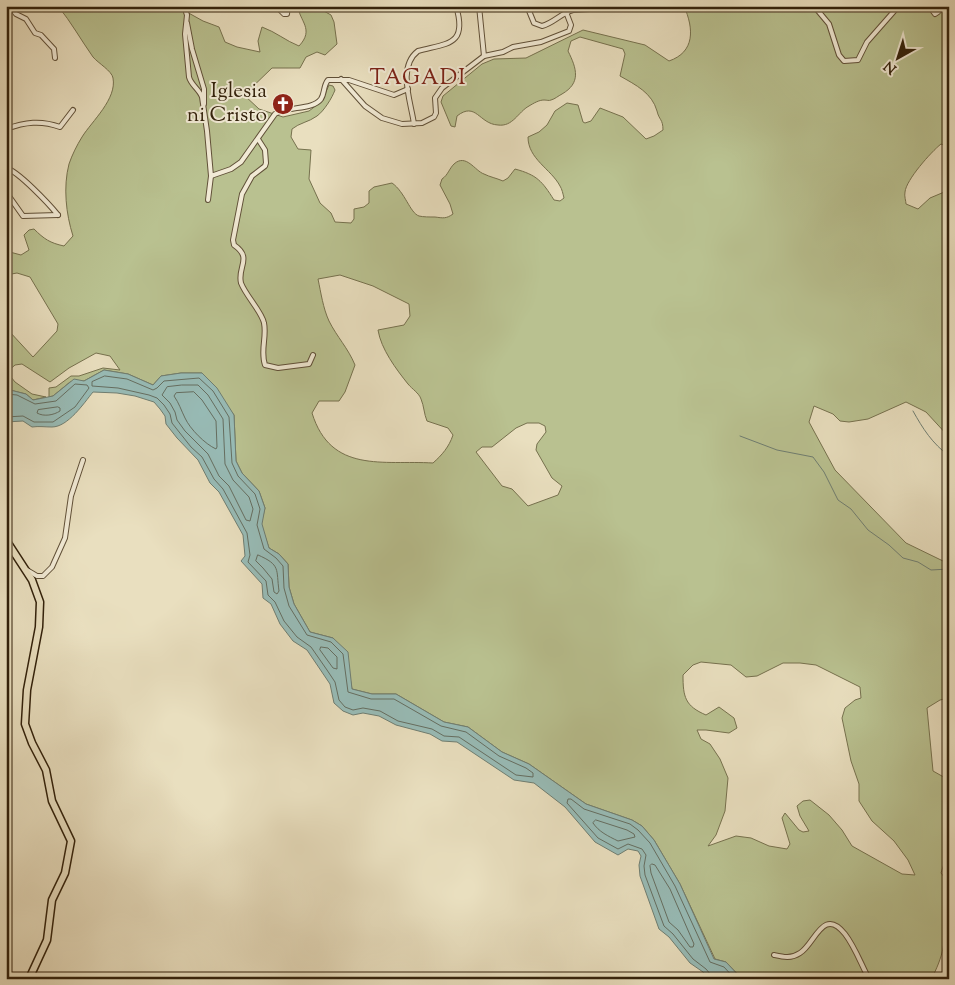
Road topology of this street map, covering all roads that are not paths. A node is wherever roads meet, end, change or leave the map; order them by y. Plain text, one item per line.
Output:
1 (184, 6) edge
2 (276, 6) edge
3 (288, 6) edge
4 (456, 6) edge
5 (479, 6) edge
6 (527, 6) edge
7 (638, 6) edge
8 (814, 6) edge
9 (896, 6) edge
10 (929, 6) edge
11 (941, 6) edge
12 (12, 8) edge
13 (6, 11) edge
14 (566, 12) junction
15 (187, 21) junction
16 (484, 56) junction
17 (54, 58) dead end
18 (340, 79) junction
19 (408, 89) junction
20 (73, 110) dead end
21 (203, 111) junction
22 (414, 124) junction
23 (6, 130) edge
24 (258, 139) junction
25 (6, 168) edge
26 (211, 176) junction
27 (6, 192) edge
28 (208, 200) dead end
29 (313, 355) dead end
30 (83, 460) dead end
31 (6, 540) edge
32 (9, 551) edge
33 (24, 568) junction
34 (774, 955) dead end
35 (949, 971) edge
36 (29, 979) edge
37 (869, 979) edge
38 (944, 979) edge

1 - 15 street
2 - 3 street
4 - 19 street
5 - 16 street
6 - 14 street
7 - 14 street
8 - 9 street
10 - 11 street
12 - 13 street
12 - 17 street
14 - 16 street
15 - 21 street
15 - 21 street
16 - 22 street
18 - 19 street
18 - 22 street
18 - 24 street
19 - 22 street
20 - 23 street
21 - 26 street
24 - 26 street
24 - 29 street
25 - 27 street
26 - 28 street
30 - 33 street
31 - 32 highway
32 - 33 highway
33 - 36 highway
34 - 37 street
35 - 38 street

